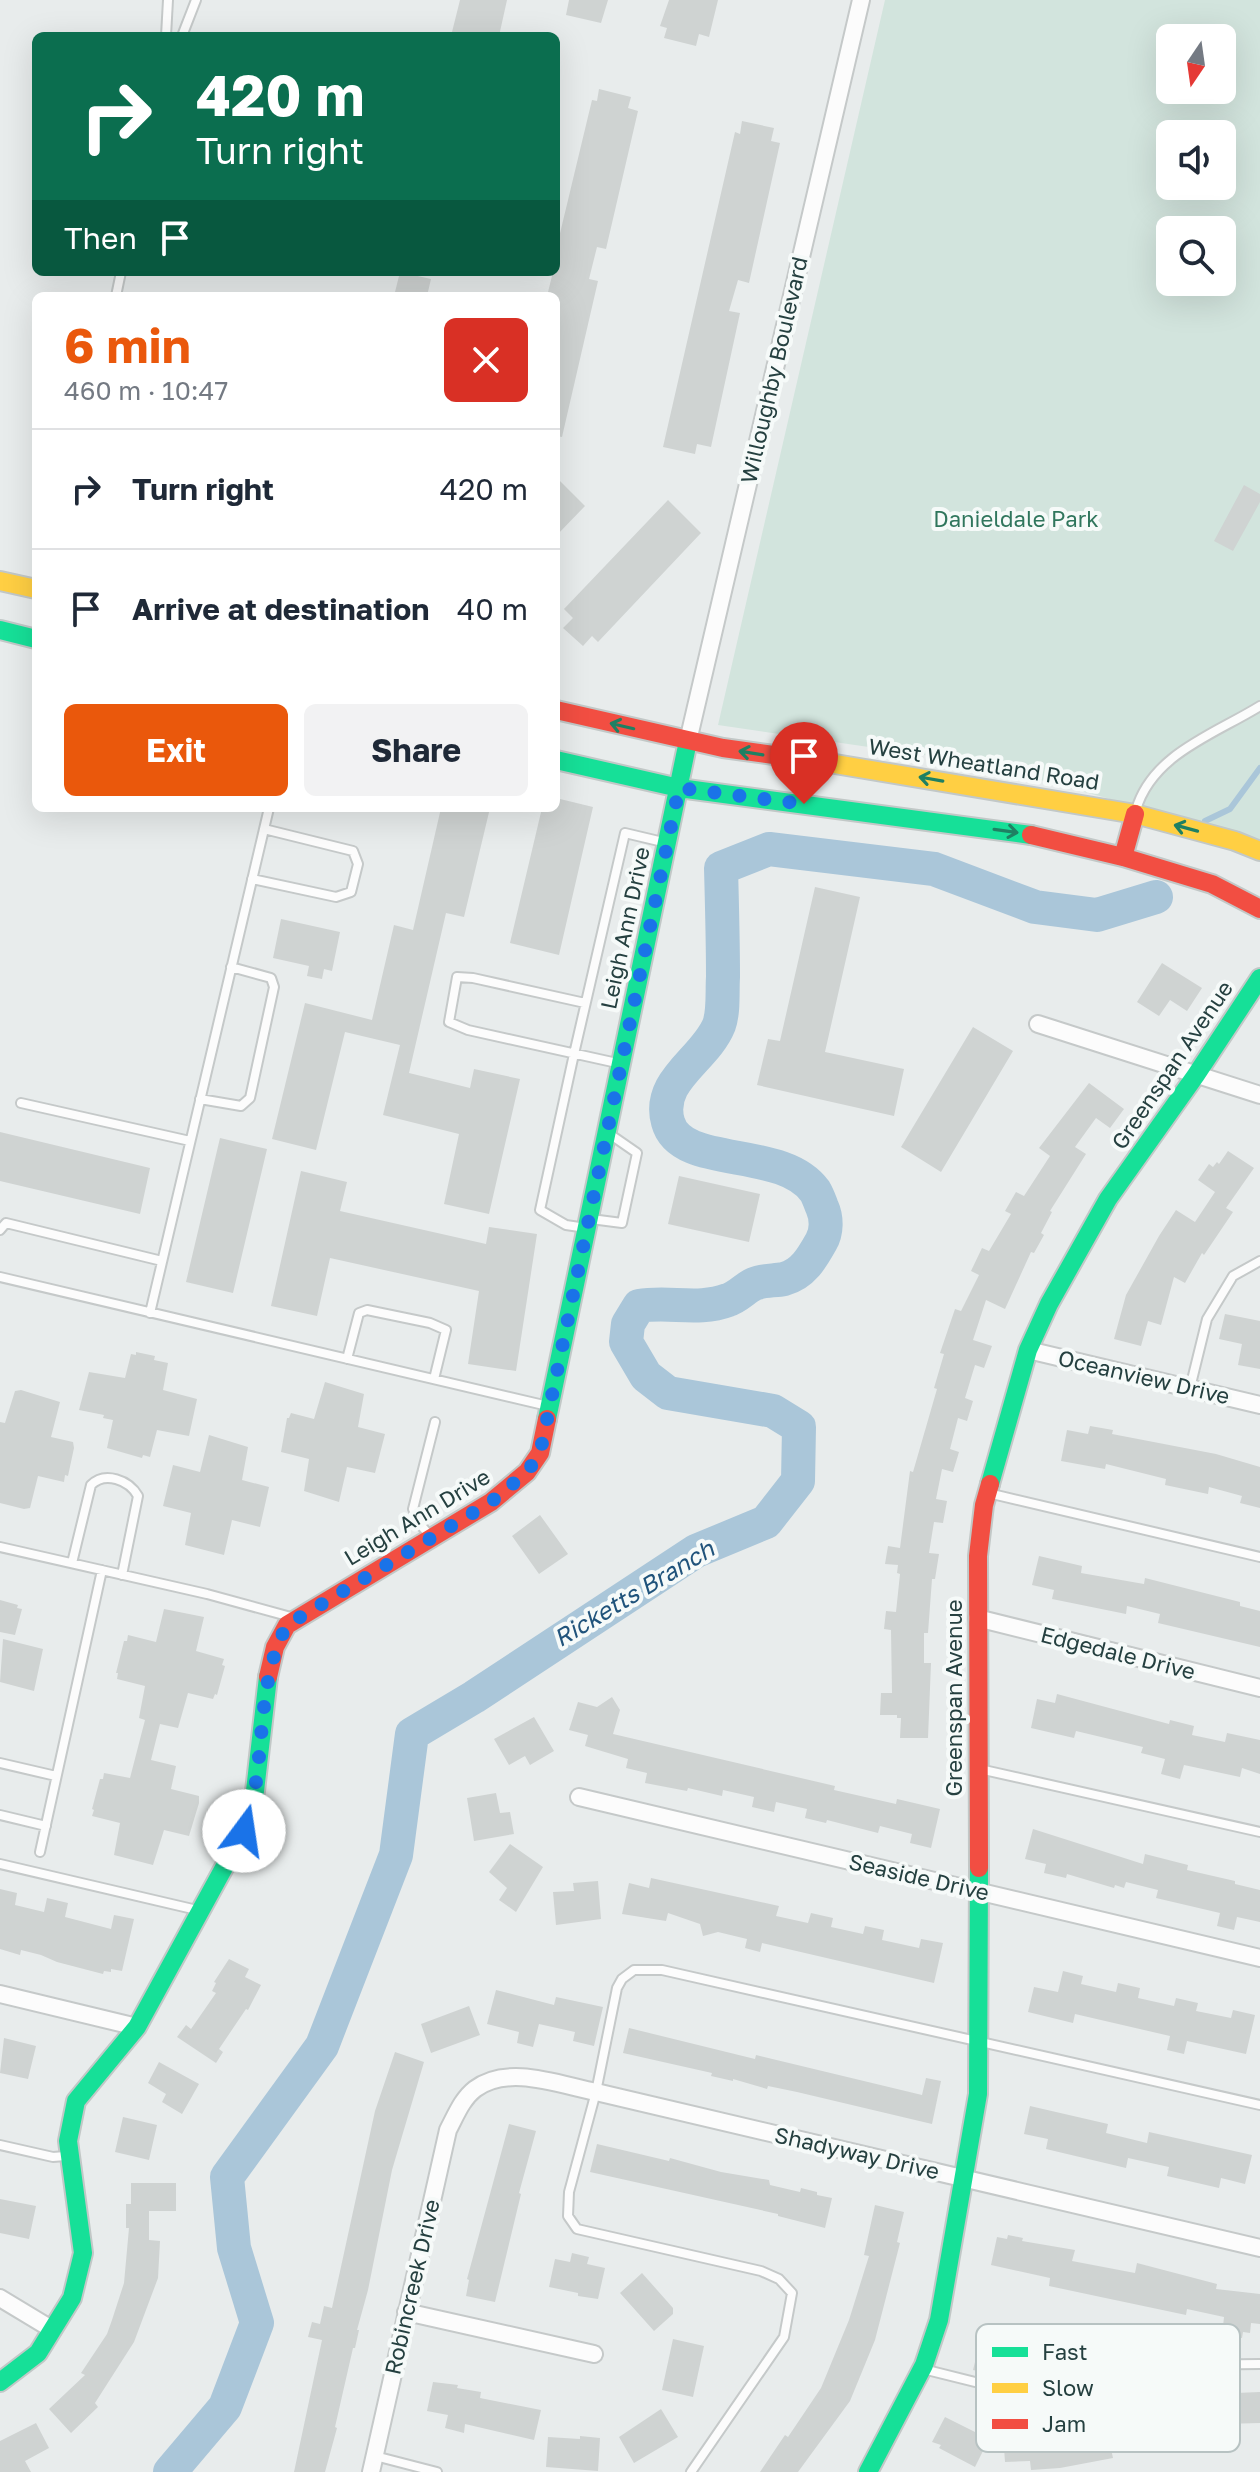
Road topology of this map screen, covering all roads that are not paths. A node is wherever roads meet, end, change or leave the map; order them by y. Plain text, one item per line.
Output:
1 (168, 0) edge
2 (196, 0) edge
3 (861, 0) edge
4 (166, 32) edge
5 (184, 32) edge
6 (0, 581) edge
7 (32, 588) edge
8 (0, 630) edge
9 (32, 638) edge
10 (1260, 706) edge
11 (560, 711) edge
12 (688, 741) junction
13 (560, 761) edge
14 (679, 788) junction
15 (268, 812) edge
16 (1135, 814) junction
17 (264, 829) junction
18 (668, 843) junction
19 (1260, 851) edge
20 (1123, 857) junction
21 (252, 879) junction
22 (1260, 909) edge
23 (231, 967) junction
24 (1260, 978) edge
25 (585, 1003) junction
26 (1038, 1024) dead end
27 (574, 1054) junction
28 (622, 1064) junction
29 (1196, 1075) junction
30 (1260, 1095) edge
31 (200, 1099) junction
32 (21, 1103) dead end
33 (608, 1133) junction
34 (190, 1141) junction
35 (589, 1224) junction
36 (0, 1230) edge
37 (162, 1261) junction
38 (1260, 1261) edge
39 (0, 1277) edge
40 (150, 1313) junction
41 (1028, 1350) junction
42 (347, 1359) junction
43 (434, 1379) junction
44 (1190, 1388) junction
45 (1260, 1405) edge
46 (551, 1407) junction
47 (435, 1422) dead end
48 (987, 1493) junction
49 (431, 1537) junction
50 (0, 1547) edge
51 (1260, 1557) edge
52 (72, 1563) junction
53 (102, 1570) junction
54 (122, 1575) junction
55 (296, 1618) junction
56 (977, 1618) junction
57 (1260, 1688) edge
58 (0, 1763) edge
59 (978, 1769) junction
60 (56, 1776) junction
61 (579, 1797) dead end
62 (0, 1815) edge
63 (46, 1826) junction
64 (1260, 1832) edge
65 (40, 1852) dead end
66 (0, 1864) edge
67 (980, 1891) junction
68 (202, 1911) junction
69 (1260, 1958) edge
70 (0, 1994) edge
71 (137, 2027) junction
72 (980, 2043) junction
73 (596, 2092) junction
74 (461, 2104) joint
75 (1260, 2105) edge
76 (0, 2145) edge
77 (70, 2155) junction
78 (964, 2178) junction
79 (1260, 2248) edge
80 (0, 2298) edge
81 (406, 2312) junction
82 (53, 2330) junction
83 (594, 2354) dead end
84 (1260, 2364) edge
85 (1240, 2365) edge
86 (922, 2369) junction
87 (0, 2382) edge
88 (976, 2382) edge
89 (373, 2464) edge
90 (875, 2470) edge
91 (437, 2472) edge
92 (691, 2472) edge

1 - 4 lane
2 - 5 lane
3 - 12 street, Willoughby Boulevard
6 - 7 street
8 - 9 street
10 - 16 lane
12 -> 11 street, West Wheatland Road
12 - 14 street, Leigh Ann Drive
16 -> 12 street, West Wheatland Road
13 - 14 street
14 - 18 street, Leigh Ann Drive
14 -> 20 street
15 - 17 lane
19 -> 16 street, West Wheatland Road
16 - 20 street
17 - 21 lane
17 - 21 lane
18 - 25 lane
18 - 28 street, Leigh Ann Drive
20 - 22 street
21 - 23 lane
23 - 31 lane
23 - 31 lane
24 - 29 street, Greenspan Avenue
25 - 27 lane
25 - 27 lane
26 - 29 street
27 - 28 lane
27 - 35 lane
28 - 33 street, Leigh Ann Drive
29 - 30 street
29 - 41 street, Greenspan Avenue
31 - 34 lane
32 - 34 lane
33 - 35 street, Leigh Ann Drive
33 - 35 lane
34 - 37 lane
35 - 46 street, Leigh Ann Drive
36 - 37 lane
37 - 40 lane
38 - 44 lane
39 - 40 lane
40 - 42 lane
41 - 44 street, Oceanview Drive
41 - 48 street, Greenspan Avenue
42 - 43 lane
42 - 43 lane
43 - 46 lane
44 - 45 street, Oceanview Drive
46 - 49 street, Leigh Ann Drive
47 - 49 lane
48 - 51 lane
48 - 56 street, Greenspan Avenue
49 - 55 street, Leigh Ann Drive
50 - 52 lane
52 - 53 lane
52 - 54 lane
53 - 54 lane
53 - 60 lane
54 - 55 lane
55 - 68 street, Leigh Ann Drive
56 - 57 street, Edgedale Drive
56 - 59 street, Greenspan Avenue
58 - 60 lane
59 - 64 lane
59 - 67 street, Greenspan Avenue
60 - 63 lane
61 - 67 street, Seaside Drive
62 - 63 lane
63 - 65 lane
66 - 68 lane
67 - 69 street, Seaside Drive
67 - 72 street, Greenspan Avenue
68 - 71 street, Leigh Ann Drive
70 - 71 street
71 - 77 street, Leigh Ann Drive
72 - 73 lane
72 - 75 lane
72 - 78 street, Greenspan Avenue
73 - 74 street, Shadyway Drive
73 - 78 street, Shadyway Drive
73 - 92 lane
74 - 81 street, Robincreek Drive
76 - 77 lane
77 - 82 street, Leigh Ann Drive
78 - 79 street, Shadyway Drive
78 - 86 street, Greenspan Avenue
80 - 82 street
81 - 83 street
81 - 89 street, Robincreek Drive
82 - 87 street, Leigh Ann Drive
84 - 85 lane
86 - 88 lane
86 - 90 street, Greenspan Avenue
89 - 91 lane

